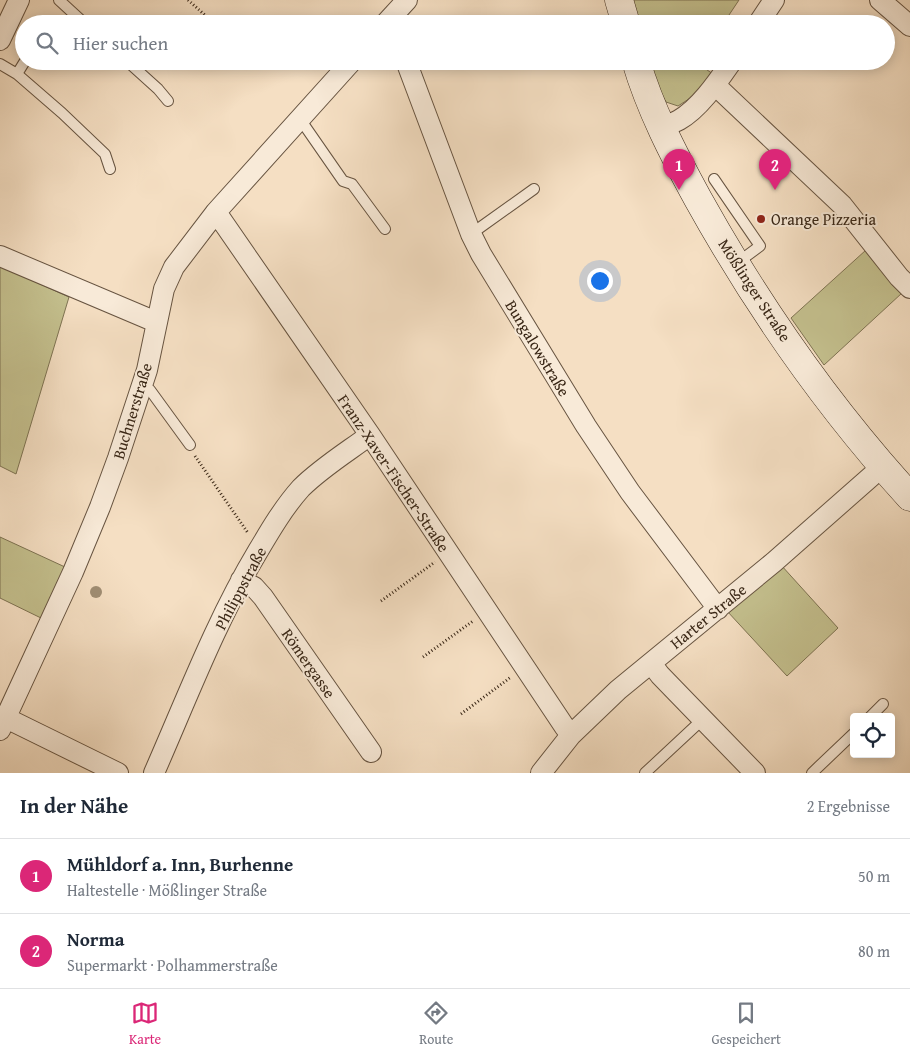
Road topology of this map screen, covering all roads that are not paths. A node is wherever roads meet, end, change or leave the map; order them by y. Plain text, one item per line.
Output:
1 (59, 0) edge
2 (407, 0) edge
3 (619, 0) edge
4 (774, 0) edge
5 (880, 0) edge
6 (11, 5) edge
7 (75, 15) edge
8 (394, 15) edge
9 (623, 15) edge
10 (764, 15) edge
11 (910, 26) edge
12 (0, 40) edge
13 (0, 64) edge
14 (20, 70) edge
15 (137, 70) edge
16 (344, 70) edge
17 (409, 70) edge
18 (639, 70) edge
19 (726, 70) edge
20 (18, 74) junction
21 (715, 85) junction
22 (168, 101) dead end
23 (300, 119) junction
24 (660, 127) junction
25 (110, 169) dead end
26 (714, 179) dead end
27 (534, 189) dead end
28 (216, 212) junction
29 (385, 229) dead end
30 (471, 234) junction
31 (0, 256) edge
32 (736, 264) junction
33 (910, 288) edge
34 (156, 322) junction
35 (142, 384) junction
36 (370, 435) junction
37 (190, 445) road end
38 (882, 466) junction
39 (910, 497) edge
40 (241, 580) junction
41 (718, 609) junction
42 (651, 663) junction
43 (883, 704) dead end
44 (874, 713) edge
45 (703, 719) junction
46 (3, 724) edge
47 (571, 735) junction
48 (850, 736) edge
49 (371, 752) dead end
50 (118, 773) edge
51 (154, 773) edge
52 (541, 773) edge
53 (645, 773) edge
54 (755, 773) edge
55 (812, 773) edge

1 - 7 lane
2 - 8 street
3 - 9 street
4 - 10 street
5 - 11 street
6 - 12 street
13 - 20 lane
14 - 20 lane
15 - 22 lane
16 - 23 street, Buchnerstraße
17 - 30 street, Bungalowstraße
18 - 24 street, Mößlinger Straße
19 - 21 street
20 - 25 lane
21 - 24 street
21 - 33 street
23 - 28 street, Buchnerstraße
23 - 29 lane
24 - 32 street, Mößlinger Straße
26 - 32 lane
27 - 30 lane
28 - 34 street, Buchnerstraße
28 - 36 street, Franz-Xaver-Fischer-Straße
30 - 41 street, Bungalowstraße
31 - 34 street
32 - 38 street, Mößlinger Straße
34 - 35 street, Buchnerstraße
35 - 37 lane
35 - 46 street, Buchnerstraße
36 - 40 street, Philippstraße
36 - 47 street, Franz-Xaver-Fischer-Straße
38 - 39 street, Mößlinger Straße
38 - 41 street, Harter Straße
40 - 49 street, Römergasse
40 - 51 street, Philippstraße
41 - 42 street, Harter Straße
42 - 45 street
42 - 47 street, Harter Straße
43 - 44 lane
45 - 53 lane
45 - 54 street
46 - 50 street
47 - 52 street, Harter Straße
48 - 55 lane

